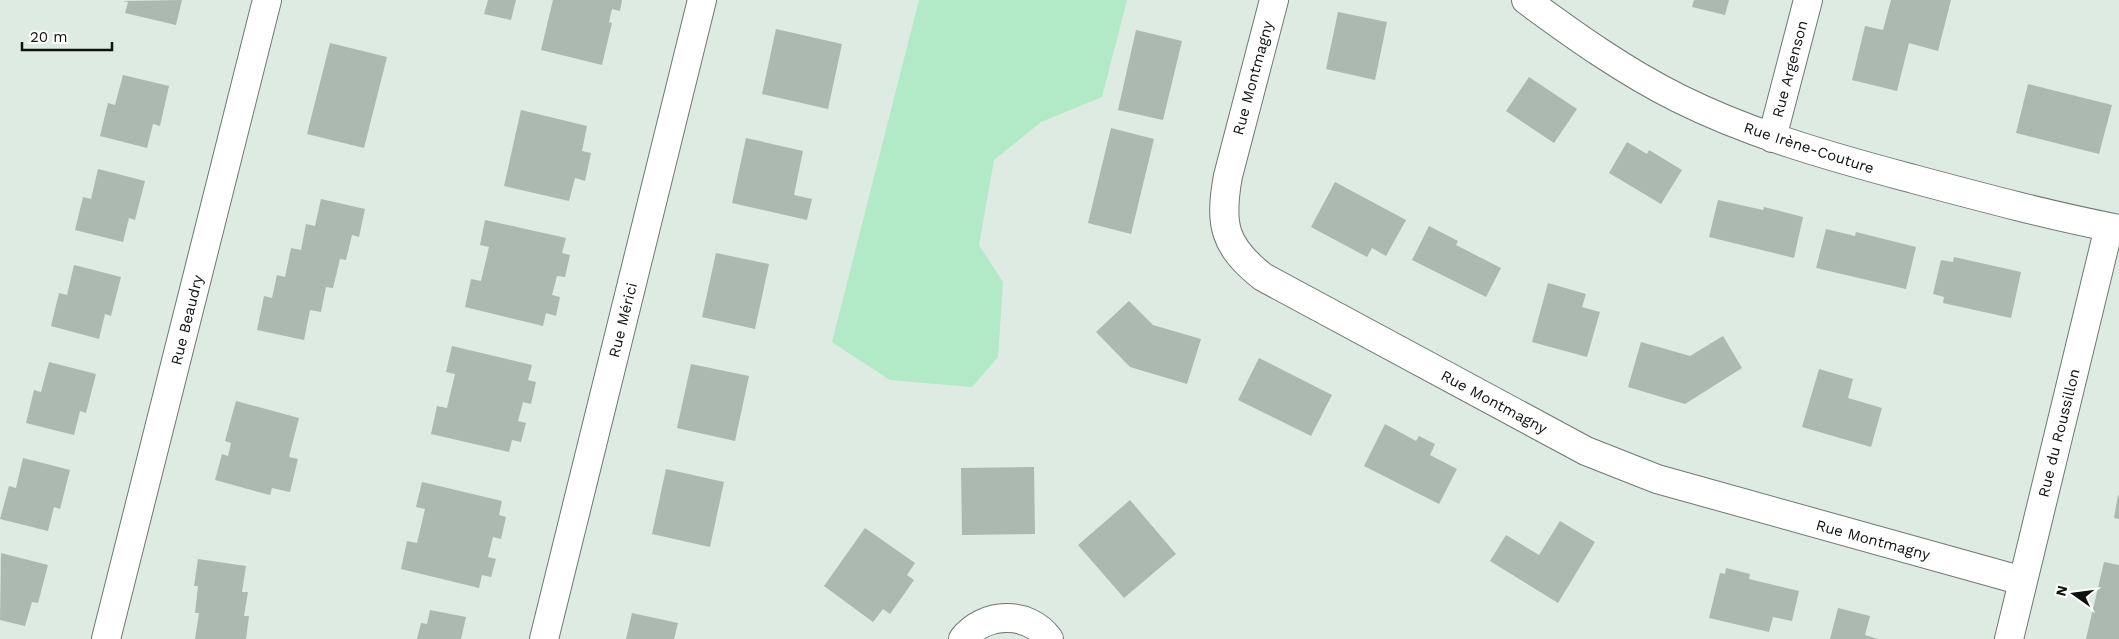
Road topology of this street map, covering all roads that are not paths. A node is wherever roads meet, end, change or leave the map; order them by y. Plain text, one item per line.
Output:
1 (267, 0) edge
2 (702, 0) edge
3 (1274, 0) edge
4 (1526, 0) edge
5 (1808, 0) edge
6 (1772, 138) junction
7 (2114, 228) edge
8 (2023, 581) junction
9 (106, 639) edge
10 (544, 639) edge
11 (963, 639) edge
12 (1049, 639) edge
13 (2009, 639) edge

1 - 9 street, Rue Beaudry
2 - 10 street, Rue Mérici
3 - 8 street, Rue Montmagny
4 - 6 street, Rue Irène-Couture
5 - 6 street, Rue Argenson
6 - 7 street, Rue Irène-Couture
7 - 8 street, Rue du Roussillon
8 - 13 street, Rue du Roussillon
11 - 12 street

